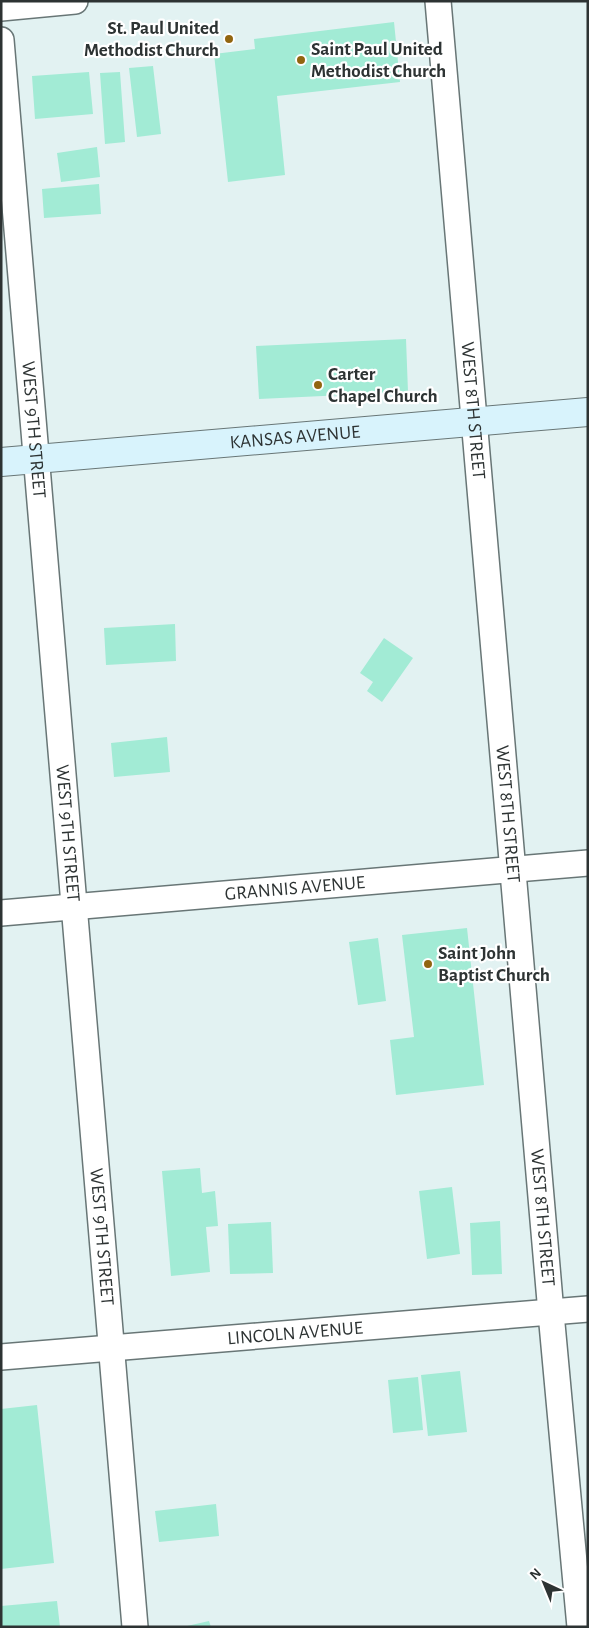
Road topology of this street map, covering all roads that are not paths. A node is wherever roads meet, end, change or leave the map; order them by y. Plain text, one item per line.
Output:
1 (75, 1) edge
2 (438, 1) edge
3 (1, 8) edge
4 (1, 40) edge
5 (588, 412) edge
6 (475, 422) junction
7 (37, 459) junction
8 (1, 462) edge
9 (588, 863) edge
10 (513, 869) junction
11 (75, 907) junction
12 (1, 913) edge
13 (588, 1310) edge
14 (551, 1313) junction
15 (112, 1348) junction
16 (1, 1357) edge
17 (135, 1627) edge
18 (580, 1627) edge

1 - 3 street
2 - 6 street, WEST 8TH STREET
4 - 7 street, WEST 9TH STREET
5 - 6 street, KANSAS AVENUE
6 - 7 street, KANSAS AVENUE
6 - 10 street, WEST 8TH STREET
7 - 8 street, KANSAS AVENUE
7 - 11 street, WEST 9TH STREET
9 - 10 street, GRANNIS AVENUE
10 - 11 street, GRANNIS AVENUE
10 - 14 street, WEST 8TH STREET
11 - 12 street, GRANNIS AVENUE
11 - 15 street, WEST 9TH STREET
13 - 14 street, LINCOLN AVENUE
14 - 15 street, LINCOLN AVENUE
14 - 18 street, WEST 8TH STREET
15 - 16 street, LINCOLN AVENUE
15 - 17 street, WEST 9TH STREET

